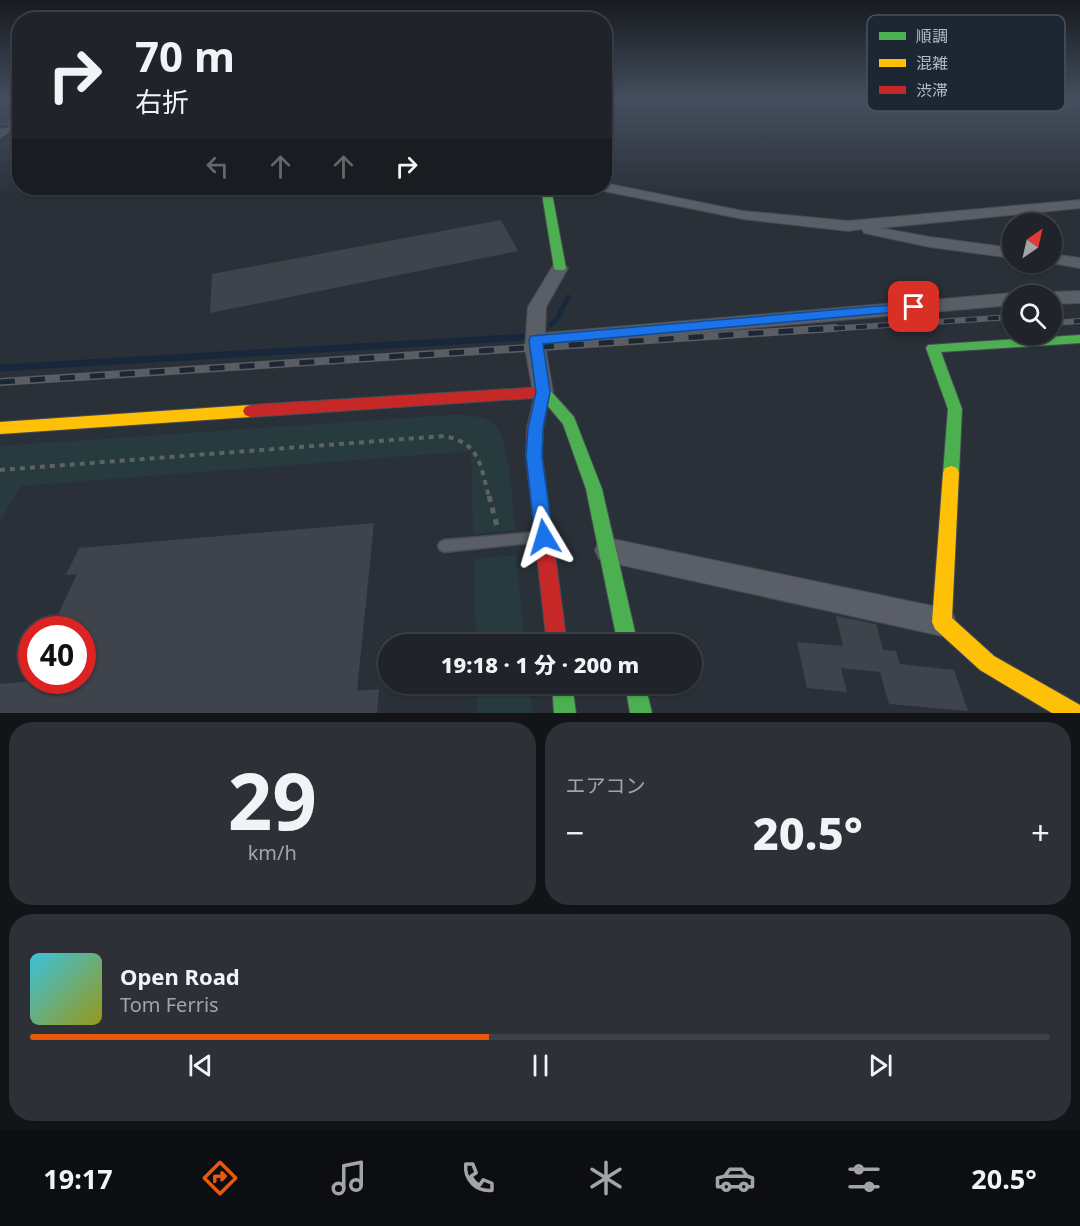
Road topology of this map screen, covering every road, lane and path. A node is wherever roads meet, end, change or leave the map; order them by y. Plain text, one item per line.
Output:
1 (612, 189) edge
2 (547, 195) edge
3 (1080, 204) edge
4 (848, 226) junction
5 (1002, 252) edge
6 (1062, 260) edge
7 (1080, 263) edge
8 (560, 268) joint
9 (1080, 297) edge
10 (1062, 298) edge
11 (1002, 300) edge
12 (1080, 339) edge
13 (535, 340) junction
14 (543, 392) junction
15 (0, 428) edge
16 (0, 470) edge
17 (544, 537) junction
18 (501, 541) junction
19 (444, 546) dead end
20 (608, 550) junction
21 (942, 622) junction
22 (556, 634) edge
23 (626, 634) edge
24 (563, 694) edge
25 (637, 694) edge
26 (566, 713) edge
27 (641, 713) edge
28 (1073, 713) edge

1 - 4 street
2 - 8 street
3 - 4 street
4 - 5 street
6 - 7 street
8 - 13 street
9 - 10 street
11 - 13 street
12 - 21 street
13 - 14 street
14 - 15 street
14 - 17 street
14 - 20 street
16 - 18 path
17 - 18 lane
17 - 22 street
18 - 19 lane
20 - 21 street
20 - 23 street
21 - 28 street
24 - 26 street
25 - 27 street

